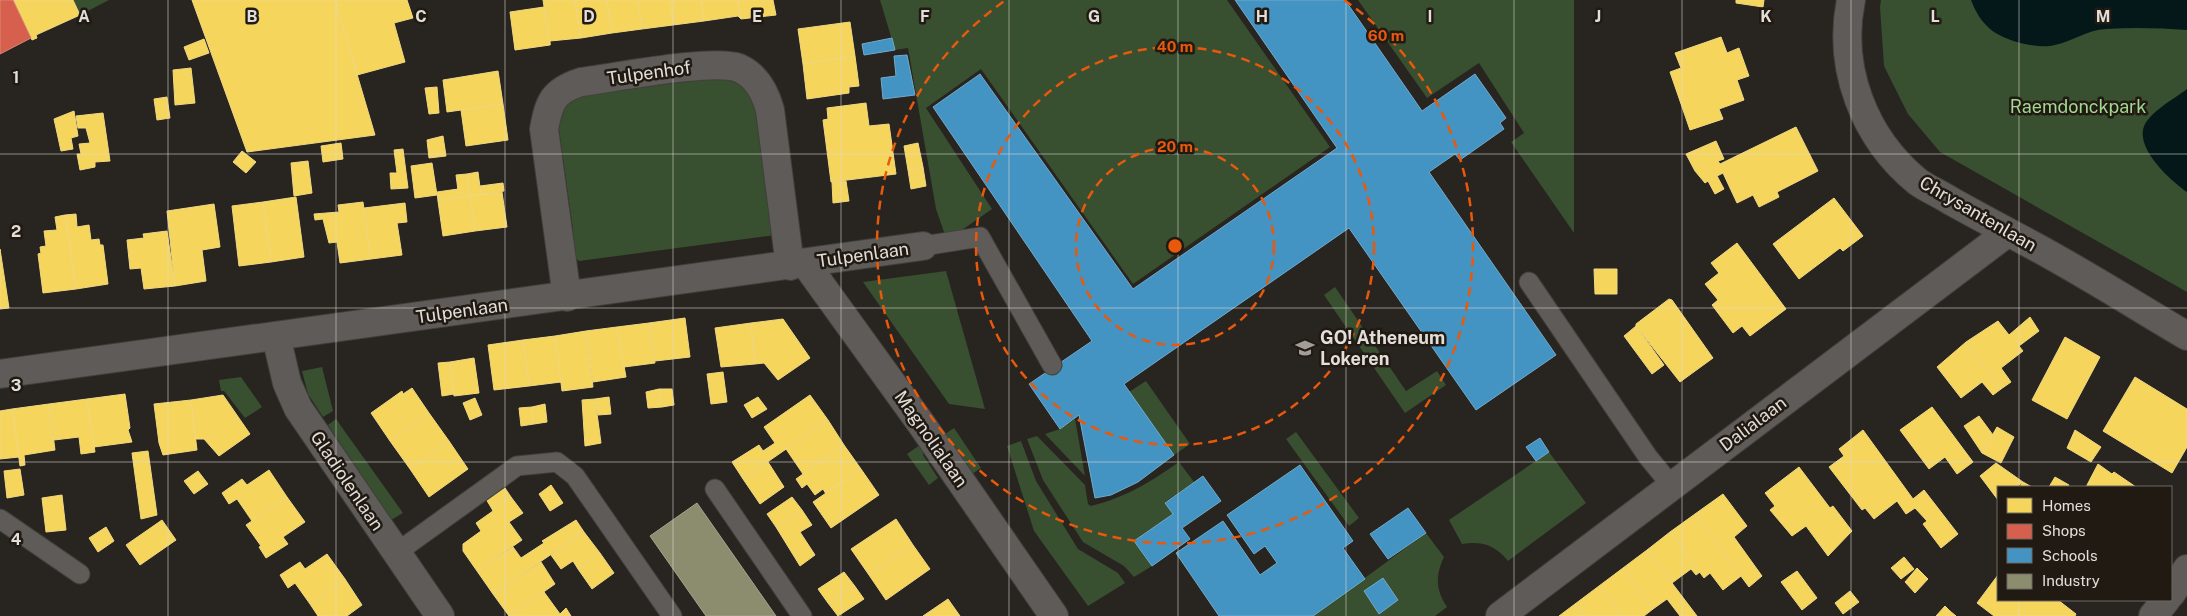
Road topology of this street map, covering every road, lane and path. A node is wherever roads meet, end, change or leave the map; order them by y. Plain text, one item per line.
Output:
1 (1851, 0) edge
2 (2007, 232) junction
3 (923, 246) joint
4 (798, 265) junction
5 (1529, 282) dead end
6 (567, 297) junction
7 (276, 336) junction
8 (2187, 336) edge
9 (1052, 364) dead end
10 (0, 374) edge
11 (1671, 486) junction
12 (716, 489) dead end
13 (0, 519) edge
14 (396, 553) junction
15 (2187, 569) edge
16 (80, 574) dead end
17 (2172, 592) edge
18 (2165, 601) edge
19 (440, 616) edge
20 (672, 616) edge
21 (802, 616) edge
22 (1054, 616) edge
23 (1500, 616) edge
24 (2153, 616) edge

1 - 2 street, Chrysantenlaan
2 - 8 street, Chrysantenlaan
2 - 11 street, Dalialaan
3 - 4 street, Tulpenlaan
3 - 9 lane
4 - 6 street, Tulpenlaan
4 - 6 street, Tulpenhof
4 - 22 street, Magnolialaan
5 - 11 lane
6 - 7 street, Tulpenlaan
7 - 10 street, Tulpenlaan
7 - 14 street, Gladiolenlaan
11 - 23 street, Dalialaan
12 - 21 lane
13 - 16 lane
14 - 19 street, Gladiolenlaan
14 - 20 lane
15 - 17 street
18 - 24 street

